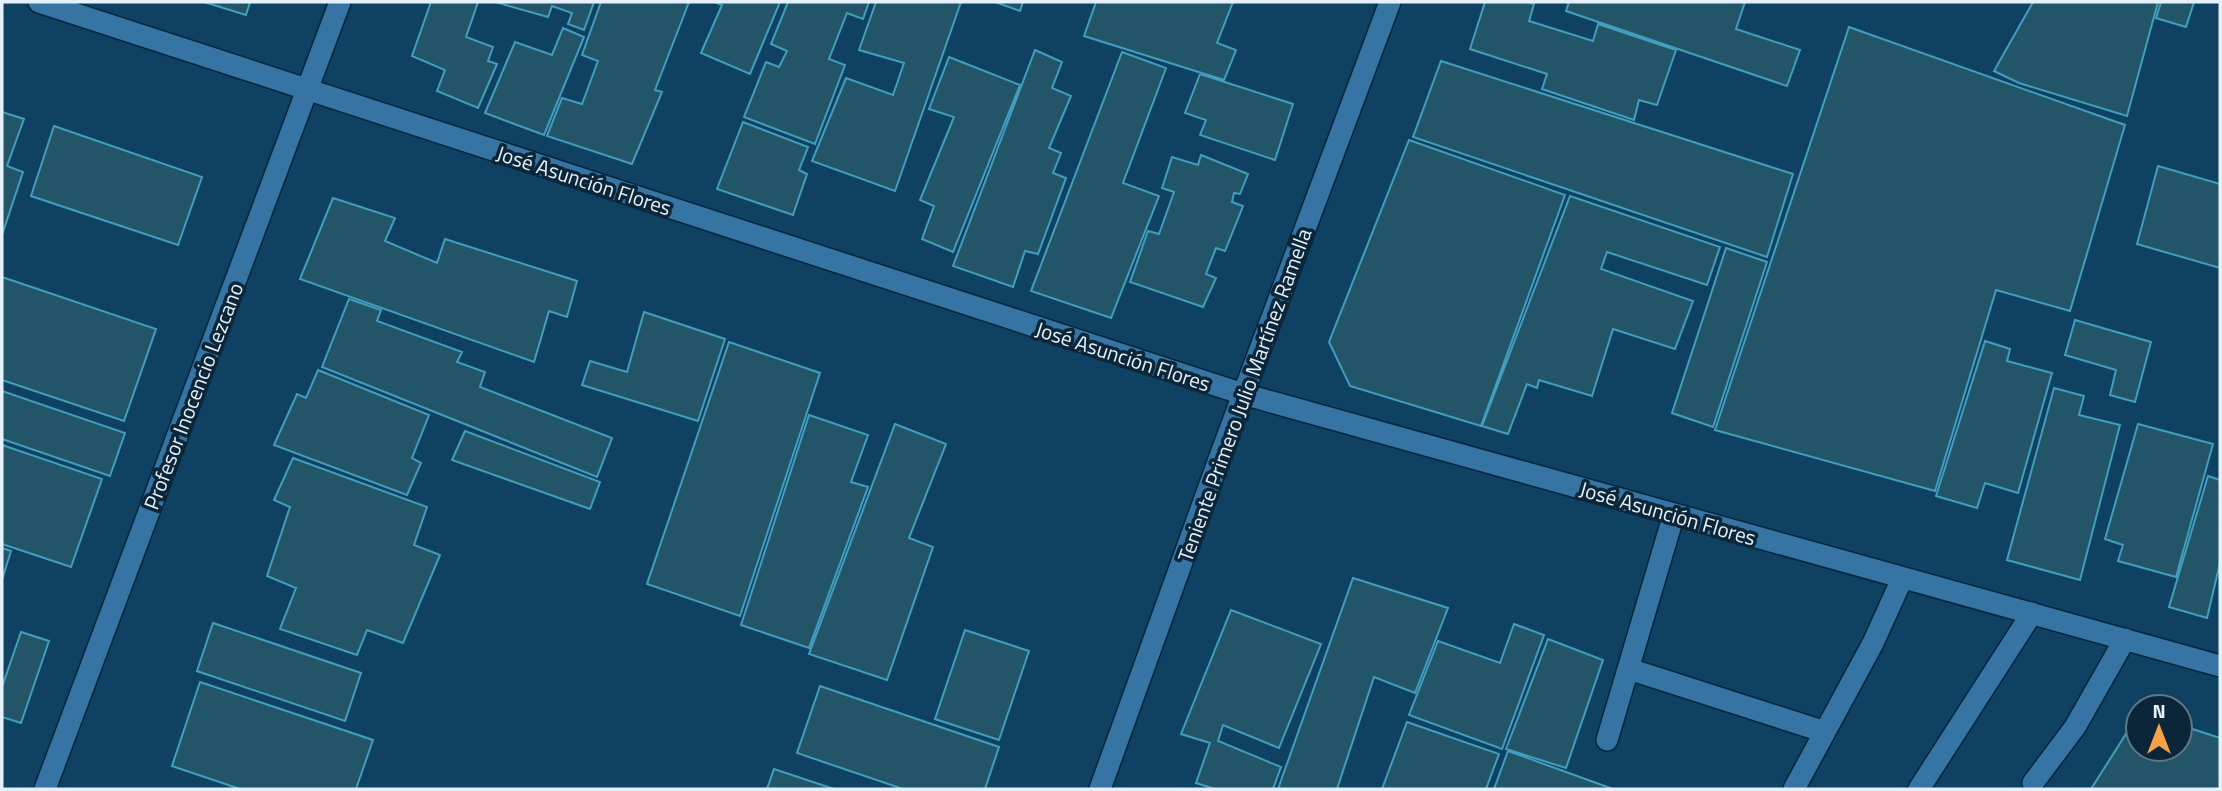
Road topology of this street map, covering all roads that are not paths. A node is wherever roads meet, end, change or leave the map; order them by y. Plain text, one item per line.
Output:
1 (39, 2) edge
2 (340, 2) edge
3 (1390, 2) edge
4 (308, 90) junction
5 (1244, 394) junction
6 (1674, 514) junction
7 (1902, 579) junction
8 (2032, 613) junction
9 (2125, 639) junction
10 (2220, 666) edge
11 (1629, 669) junction
12 (1825, 732) junction
13 (1607, 740) dead end
14 (2033, 783) dead end
15 (45, 789) edge
16 (1100, 789) edge
17 (1794, 789) edge
18 (1919, 789) edge

1 - 4 street, José Asunción Flores
2 - 4 street, Profesor Inocencio Lezcano
3 - 5 street, Teniente Primero Julio Martínez Ramella
4 - 5 street, José Asunción Flores
4 - 15 street, Profesor Inocencio Lezcano
5 - 6 street, José Asunción Flores
5 - 16 street, Teniente Primero Julio Martínez Ramella
6 - 7 street, José Asunción Flores
6 - 11 street
7 - 8 street, José Asunción Flores
7 - 12 street
8 - 9 street, José Asunción Flores
8 - 18 street
9 - 10 street, José Asunción Flores
9 - 14 street
11 - 12 street
11 - 13 street
12 - 17 street

